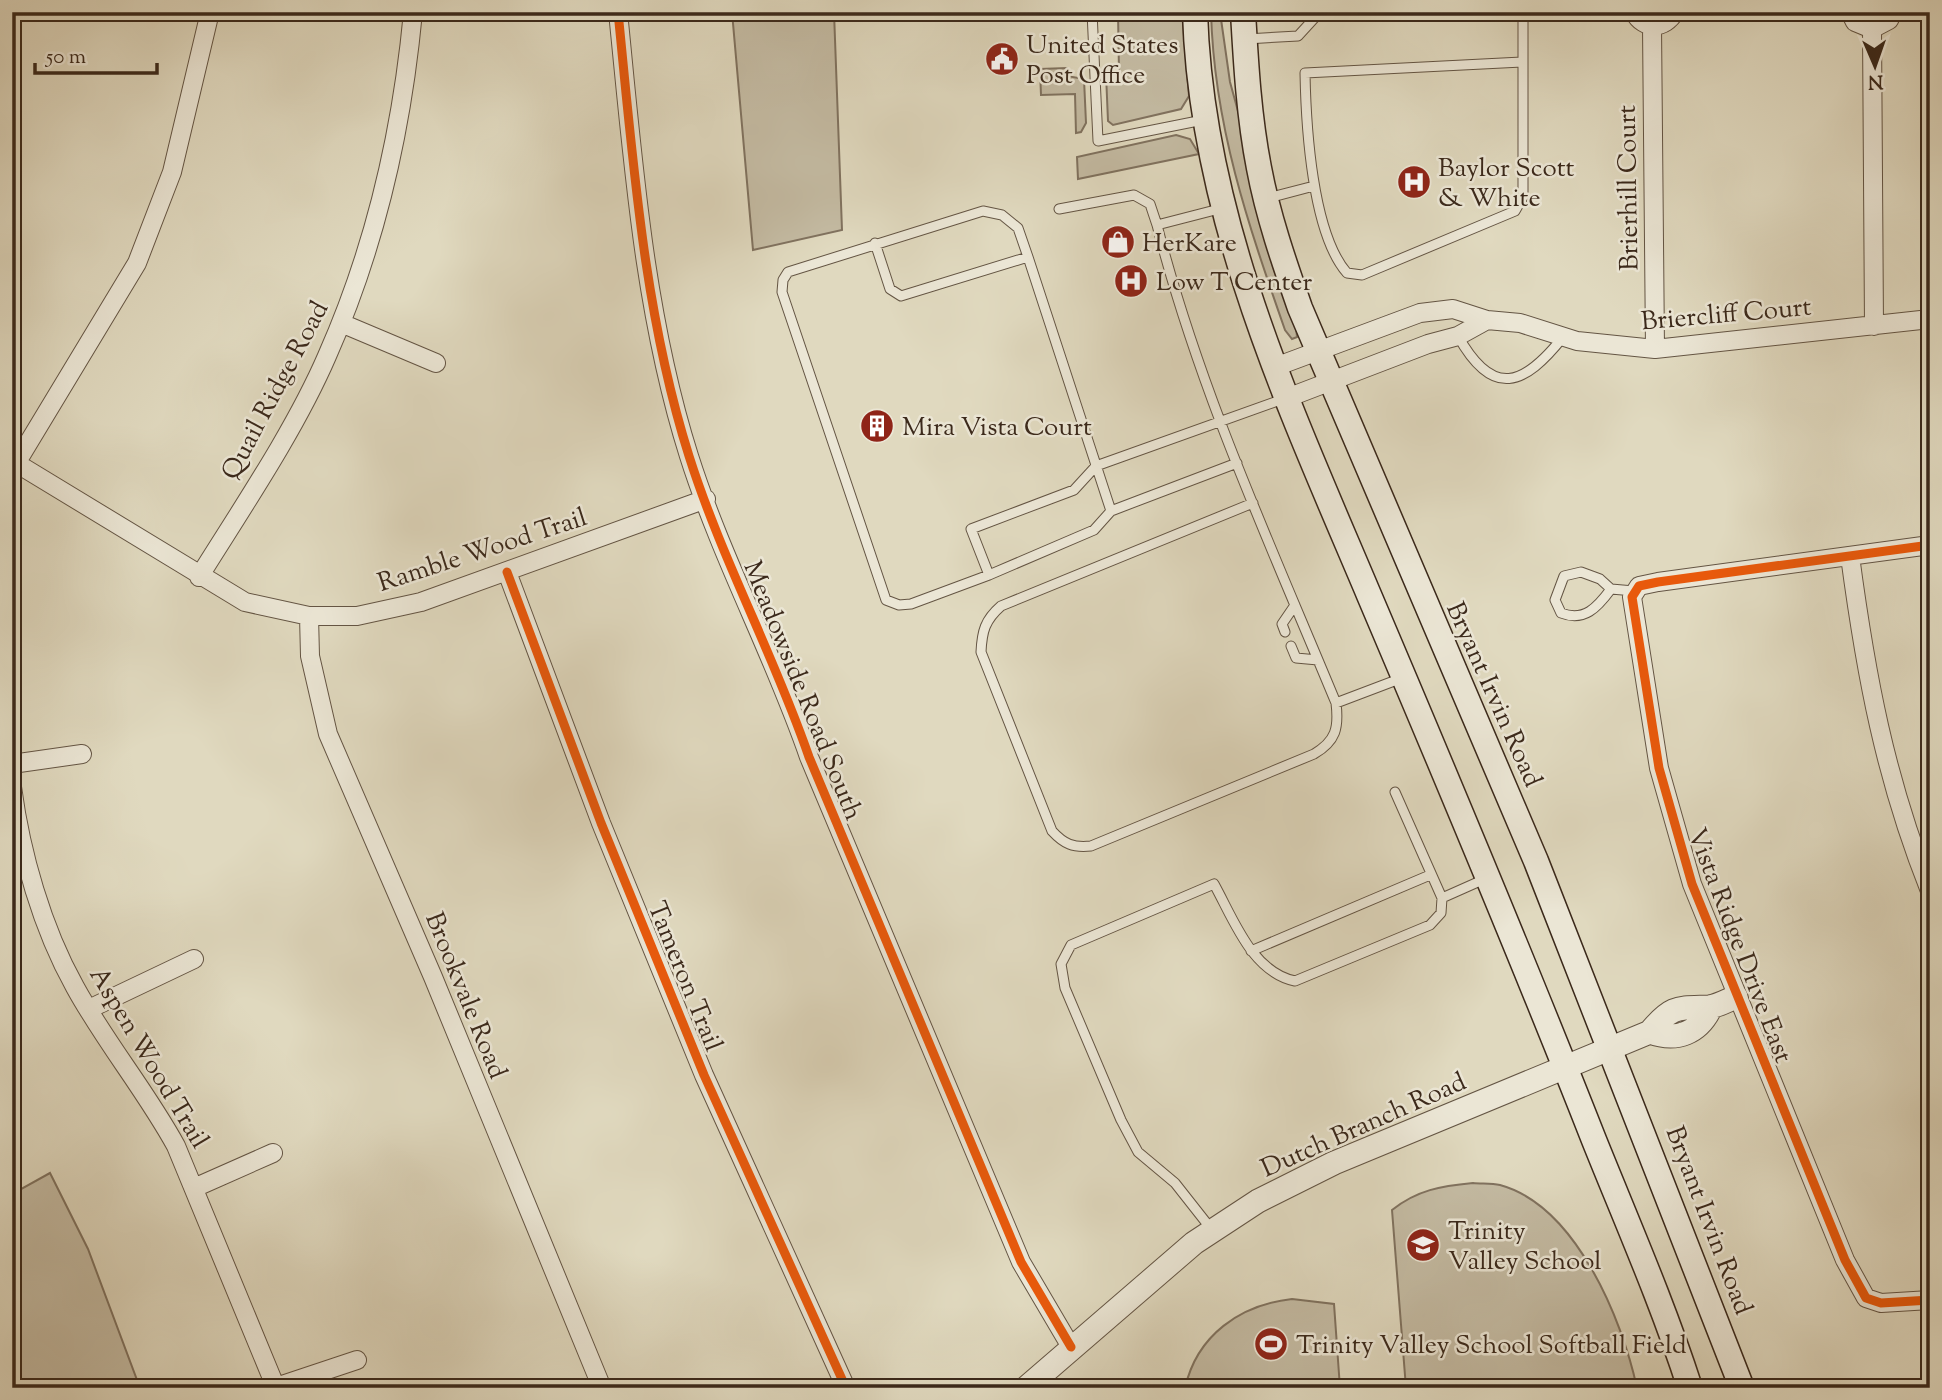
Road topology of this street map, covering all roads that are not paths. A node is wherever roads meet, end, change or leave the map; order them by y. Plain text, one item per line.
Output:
1 (210, 12) edge
2 (413, 12) edge
3 (618, 12) edge
4 (1093, 12) edge
5 (1195, 12) edge
6 (1242, 12) edge
7 (1320, 12) edge
8 (1523, 12) edge
9 (1634, 12) edge
10 (1675, 12) edge
11 (1850, 12) edge
12 (1893, 12) edge
13 (1652, 26) junction
14 (1872, 29) junction
15 (1244, 39) junction
16 (1522, 62) junction
17 (1205, 120) junction
18 (1314, 186) junction
19 (1266, 199) junction
20 (1223, 208) junction
21 (1059, 209) dead end
22 (1157, 225) junction
23 (875, 243) junction
24 (1028, 257) junction
25 (1405, 320) junction
26 (1487, 320) junction
27 (1930, 320) edge
28 (341, 323) junction
29 (1874, 326) junction
30 (1458, 336) junction
31 (1563, 337) junction
32 (1416, 348) junction
33 (1655, 349) junction
34 (1317, 352) junction
35 (436, 363) dead end
36 (1275, 367) junction
37 (1329, 382) junction
38 (1287, 398) junction
39 (1221, 420) junction
40 (1237, 463) junction
41 (14, 466) edge
42 (1096, 466) junction
43 (706, 499) junction
44 (1253, 503) junction
45 (1111, 511) junction
46 (1930, 545) edge
47 (1850, 556) junction
48 (507, 572) junction
49 (989, 575) junction
50 (199, 577) junction
51 (1611, 589) junction
52 (1634, 591) junction
53 (1295, 605) junction
54 (309, 616) junction
55 (1285, 632) dead end
56 (1291, 646) dead end
57 (1318, 660) junction
58 (1404, 677) junction
59 (1336, 703) junction
60 (82, 754) dead end
61 (12, 764) edge
62 (12, 787) edge
63 (1395, 792) dead end
64 (1430, 875) junction
65 (1488, 878) junction
66 (1930, 891) edge
67 (1442, 898) junction
68 (1251, 951) junction
69 (194, 959) dead end
70 (1736, 997) junction
71 (89, 1009) junction
72 (1611, 1048) junction
73 (1566, 1068) junction
74 (273, 1153) dead end
75 (194, 1188) junction
76 (1212, 1230) junction
77 (1930, 1300) edge
78 (1071, 1348) junction
79 (357, 1360) dead end
80 (276, 1387) edge
81 (602, 1388) edge
82 (846, 1388) edge
83 (1026, 1388) edge
84 (1690, 1388) edge
85 (1742, 1388) edge

1 - 41 street
2 - 28 street, Quail Ridge Road
3 - 43 street, Meadowside Road South
4 - 17 lane
5 - 17 main road
6 - 15 main road, Bryant Irvin Road
7 - 15 lane
8 - 16 lane
9 - 13 street
10 - 13 street
11 - 14 street
12 - 14 street
13 - 33 street, Brierhill Court
14 - 29 street
15 - 19 main road, Bryant Irvin Road
16 - 18 lane
16 - 18 lane
17 - 20 main road
18 - 19 lane
19 - 34 main road, Bryant Irvin Road
20 - 22 lane
20 - 36 main road
21 - 22 lane
22 - 39 lane
23 - 24 lane
23 - 24 lane
23 - 49 lane
24 - 42 lane
25 - 26 street, Briercliff Court
25 - 32 street
25 - 34 street, Briercliff Court
26 - 30 street
26 - 31 street, Briercliff Court
27 - 29 street, Briercliff Court
28 - 35 street
28 - 50 street, Quail Ridge Road
29 - 33 street, Briercliff Court
30 - 31 lane
30 - 32 street
31 - 33 street, Briercliff Court
32 - 37 street
34 - 36 street, Briercliff Court
34 - 37 main road, Bryant Irvin Road
36 - 38 main road
37 - 38 street
37 - 72 main road, Bryant Irvin Road
38 - 39 lane
38 - 58 main road
39 - 40 lane
39 - 42 lane
40 - 44 lane
40 - 45 lane
41 - 50 street, Ramble Wood Trail
42 - 45 lane
42 - 49 lane
43 - 48 street, Ramble Wood Trail
43 - 78 street, Meadowside Road South
44 - 53 lane
44 - 59 lane
45 - 49 lane
46 - 47 street
47 - 52 street
47 - 66 street
48 - 54 street, Ramble Wood Trail
48 - 82 street, Tameron Trail
50 - 54 street, Ramble Wood Trail
51 - 51 lane
51 - 52 lane
52 - 70 street, Vista Ridge Drive East
53 - 55 lane
53 - 57 lane
54 - 81 street, Brookvale Road
56 - 57 lane
57 - 59 lane
58 - 59 lane
58 - 65 main road
60 - 61 street
62 - 71 street, Aspen Wood Trail
63 - 64 lane
64 - 67 lane
64 - 68 lane
65 - 67 lane
65 - 73 main road
67 - 68 lane
68 - 76 lane
69 - 71 street
70 - 72 street, Dutch Branch Road
70 - 77 street, Vista Ridge Drive East
71 - 75 street, Aspen Wood Trail
72 - 73 street, Dutch Branch Road
72 - 85 main road, Bryant Irvin Road
73 - 76 street, Dutch Branch Road
73 - 84 main road
74 - 75 street
75 - 80 street, Aspen Wood Trail
76 - 78 street, Dutch Branch Road
78 - 83 street, Dutch Branch Road
79 - 80 street

